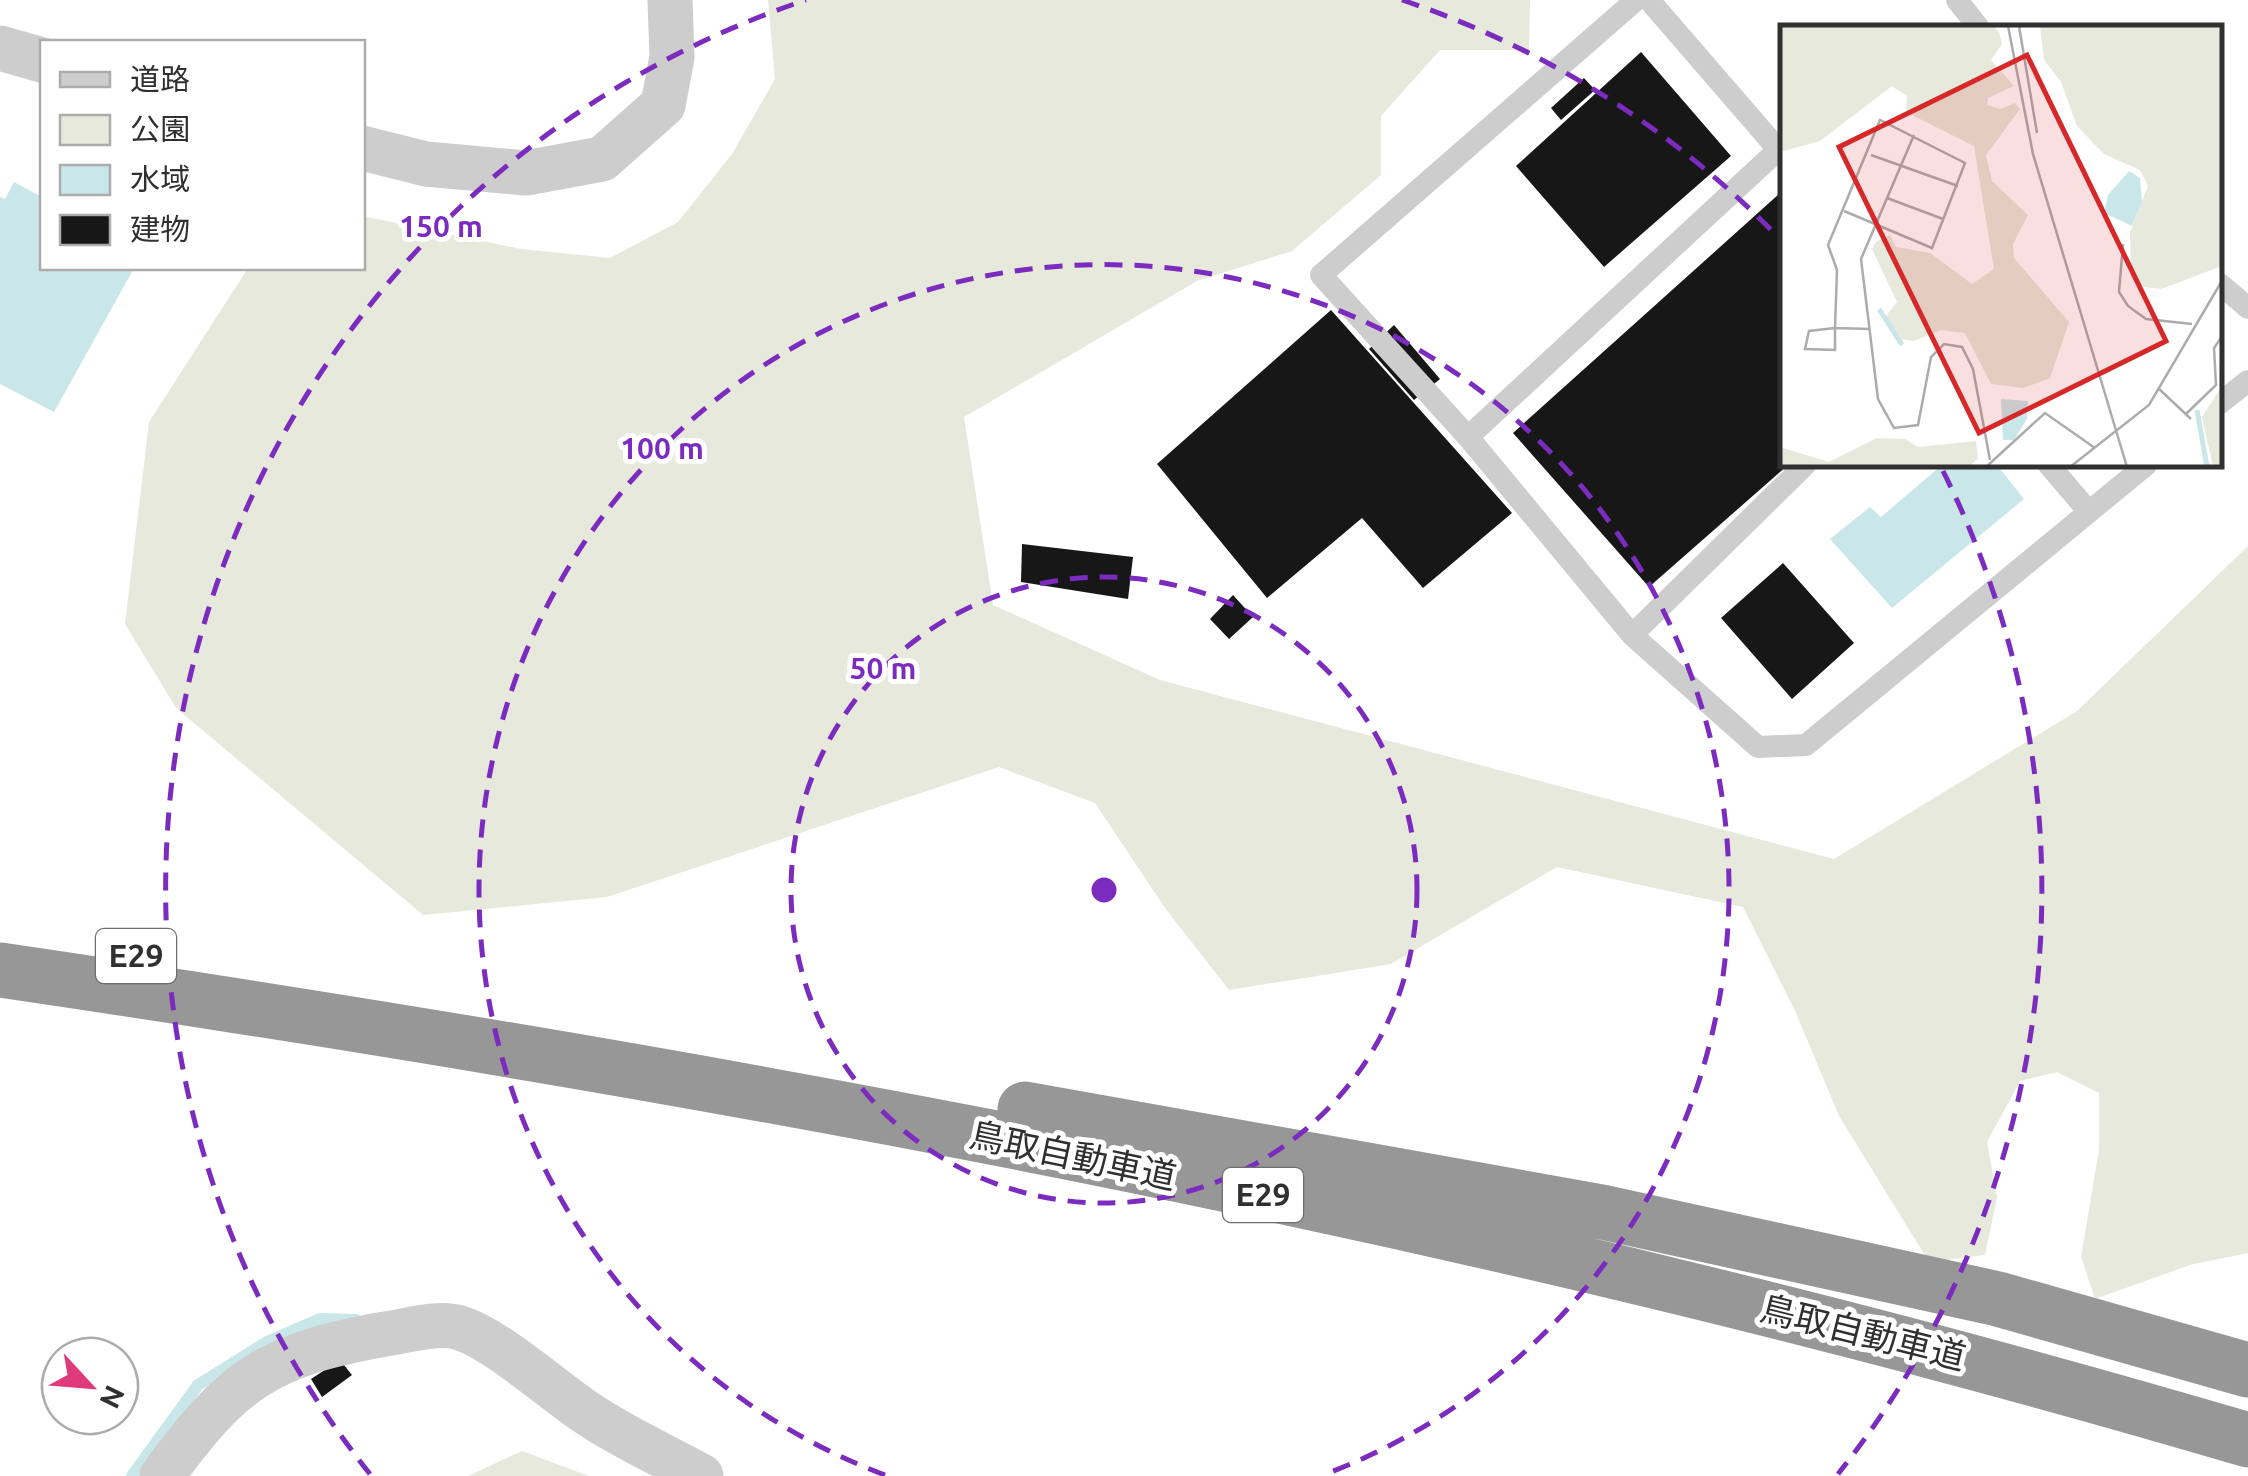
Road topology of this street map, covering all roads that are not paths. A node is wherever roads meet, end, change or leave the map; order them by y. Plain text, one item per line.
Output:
1 (670, 0) edge
2 (1636, 0) edge
3 (1649, 0) edge
4 (1957, 0) edge
5 (1977, 25) edge
6 (0, 48) edge
7 (40, 59) edge
8 (365, 149) edge
9 (1780, 152) edge
10 (2223, 287) edge
11 (2248, 308) edge
12 (2248, 381) edge
13 (2223, 402) edge
14 (1468, 437) junction
15 (1803, 468) edge
16 (2051, 468) edge
17 (2142, 468) edge
18 (2089, 512) junction
19 (1632, 635) junction
20 (0, 936) edge
21 (0, 970) edge
22 (268, 992) junction
23 (2248, 1370) edge
24 (2248, 1440) edge
25 (162, 1476) edge
26 (700, 1476) edge

1 - 8 street
2 - 14 lane
3 - 9 lane
4 - 5 lane
6 - 7 street
9 - 14 lane
10 - 11 lane
12 - 13 lane
14 - 19 lane
15 - 19 lane
16 - 18 lane
17 - 18 lane
18 - 19 lane
20 - 22 highway, 鳥取自動車道 / E29
21 - 22 highway, 鳥取自動車道 / E29
22 - 23 highway, 鳥取自動車道 / E29
22 - 24 highway, 鳥取自動車道 / E29
25 - 26 street

